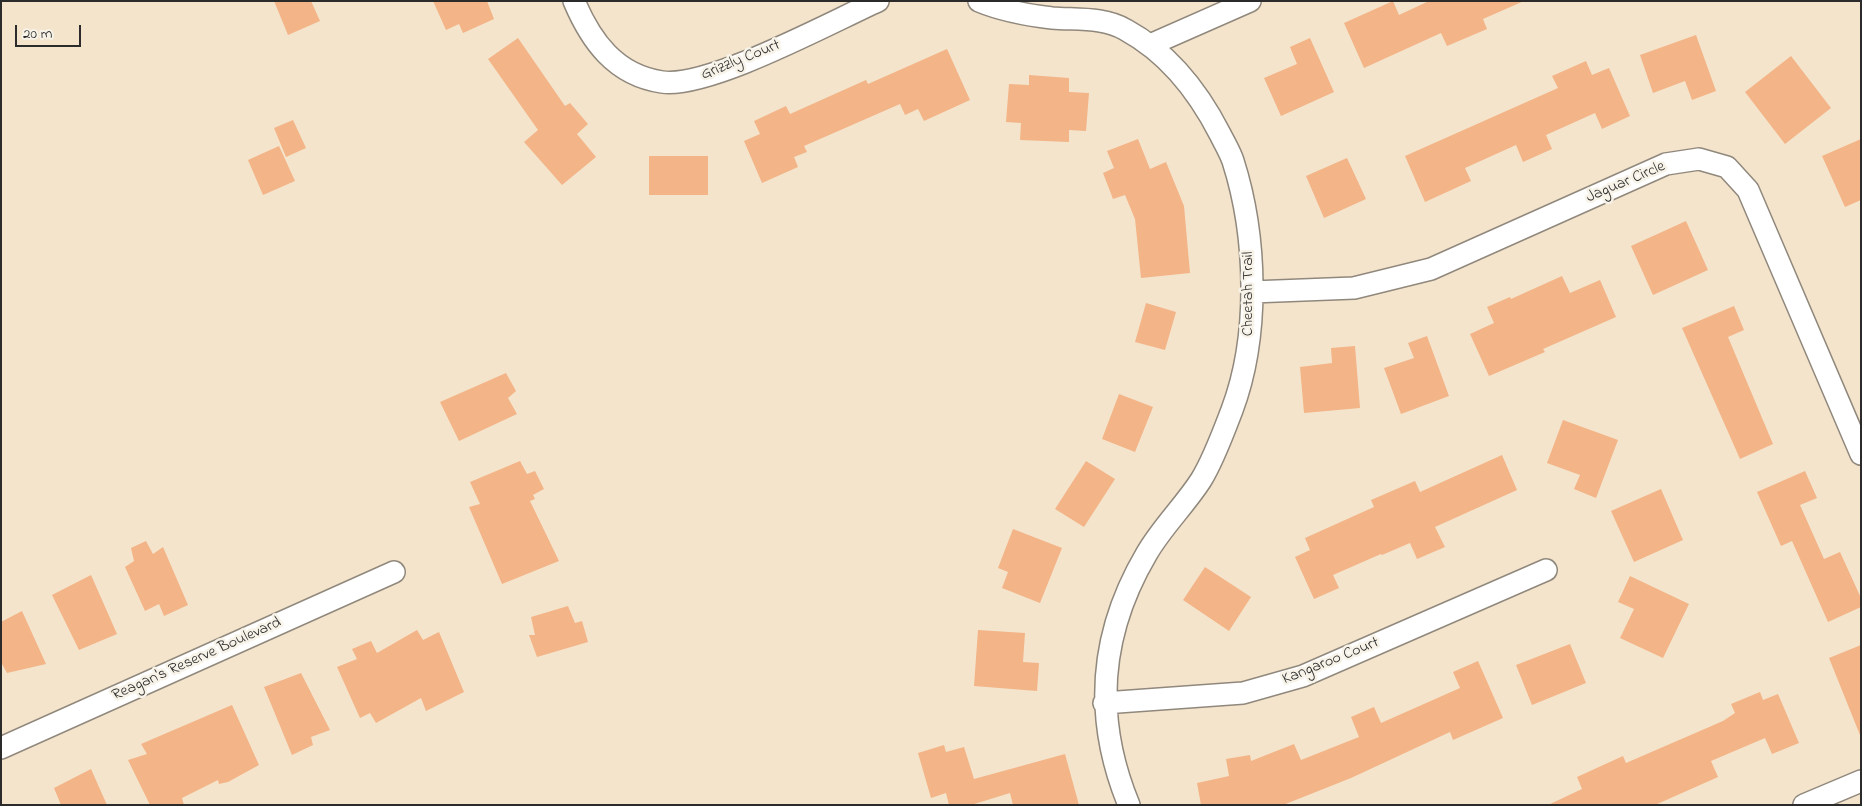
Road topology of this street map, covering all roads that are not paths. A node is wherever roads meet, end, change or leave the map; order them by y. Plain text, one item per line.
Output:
1 (574, 1) edge
2 (878, 1) edge
3 (979, 1) edge
4 (1250, 1) edge
5 (1150, 45) junction
6 (1252, 292) junction
7 (1861, 454) edge
8 (1546, 570) dead end
9 (394, 572) dead end
10 (1104, 703) junction
11 (1, 748) edge
12 (1861, 781) edge
13 (1129, 805) edge
14 (1804, 805) edge

1 - 2 street, Grizzly Court
3 - 5 street, Cheetah Trail
4 - 5 street
5 - 6 street, Cheetah Trail
6 - 7 street, Jaguar Circle
6 - 10 street, Cheetah Trail
8 - 10 street, Kangaroo Court
9 - 11 street, Reagan's Reserve Boulevard
10 - 13 street, Cheetah Trail
12 - 14 street

